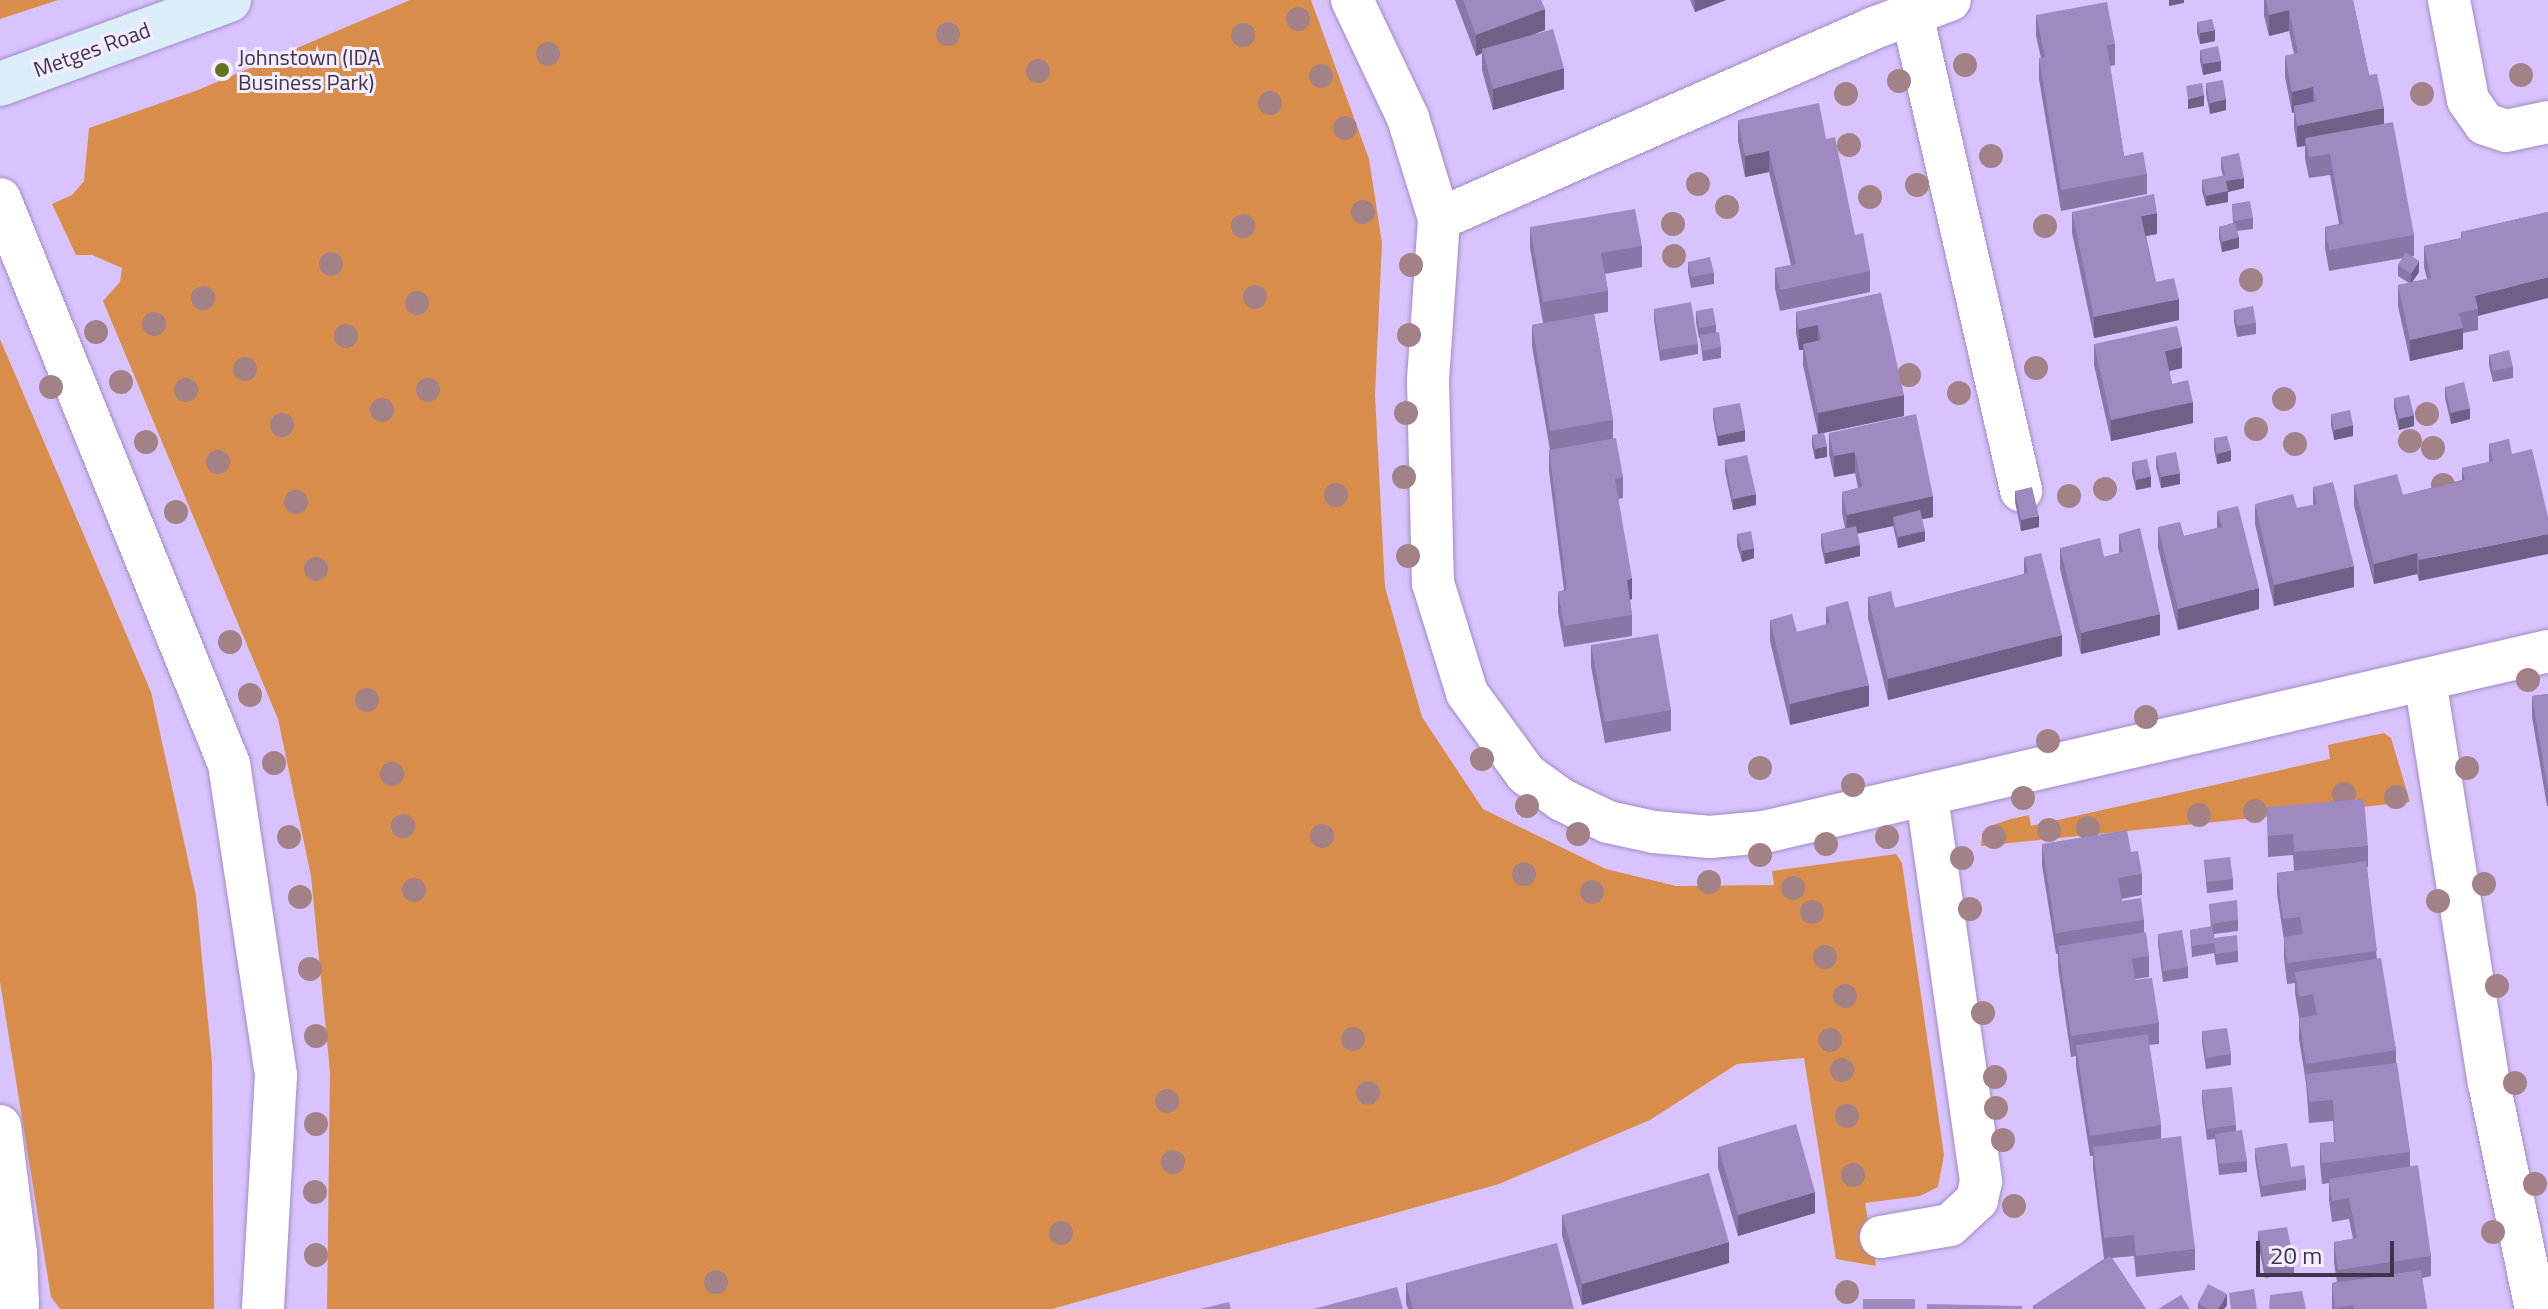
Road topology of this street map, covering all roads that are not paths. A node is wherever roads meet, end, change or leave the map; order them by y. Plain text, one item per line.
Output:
1 (229, 0) edge
2 (1352, 0) edge
3 (1950, 0) edge
4 (2449, 0) edge
5 (1912, 14) junction
6 (0, 84) edge
7 (2548, 122) edge
8 (0, 199) edge
9 (1439, 219) junction
10 (13, 277) edge
11 (2021, 491) edge
12 (2548, 651) edge
13 (2425, 680) junction
14 (1927, 797) junction
15 (0, 1126) edge
16 (1881, 1237) dead end
17 (12, 1309) edge
18 (263, 1309) edge
19 (2536, 1309) edge

1 - 6 street, Metges Road
2 - 9 street
3 - 5 street
4 - 7 street
5 - 9 street
5 - 11 street
8 - 10 street
9 - 14 street
10 - 18 street
12 - 13 street
13 - 14 street
13 - 19 street
14 - 16 street
15 - 17 street

